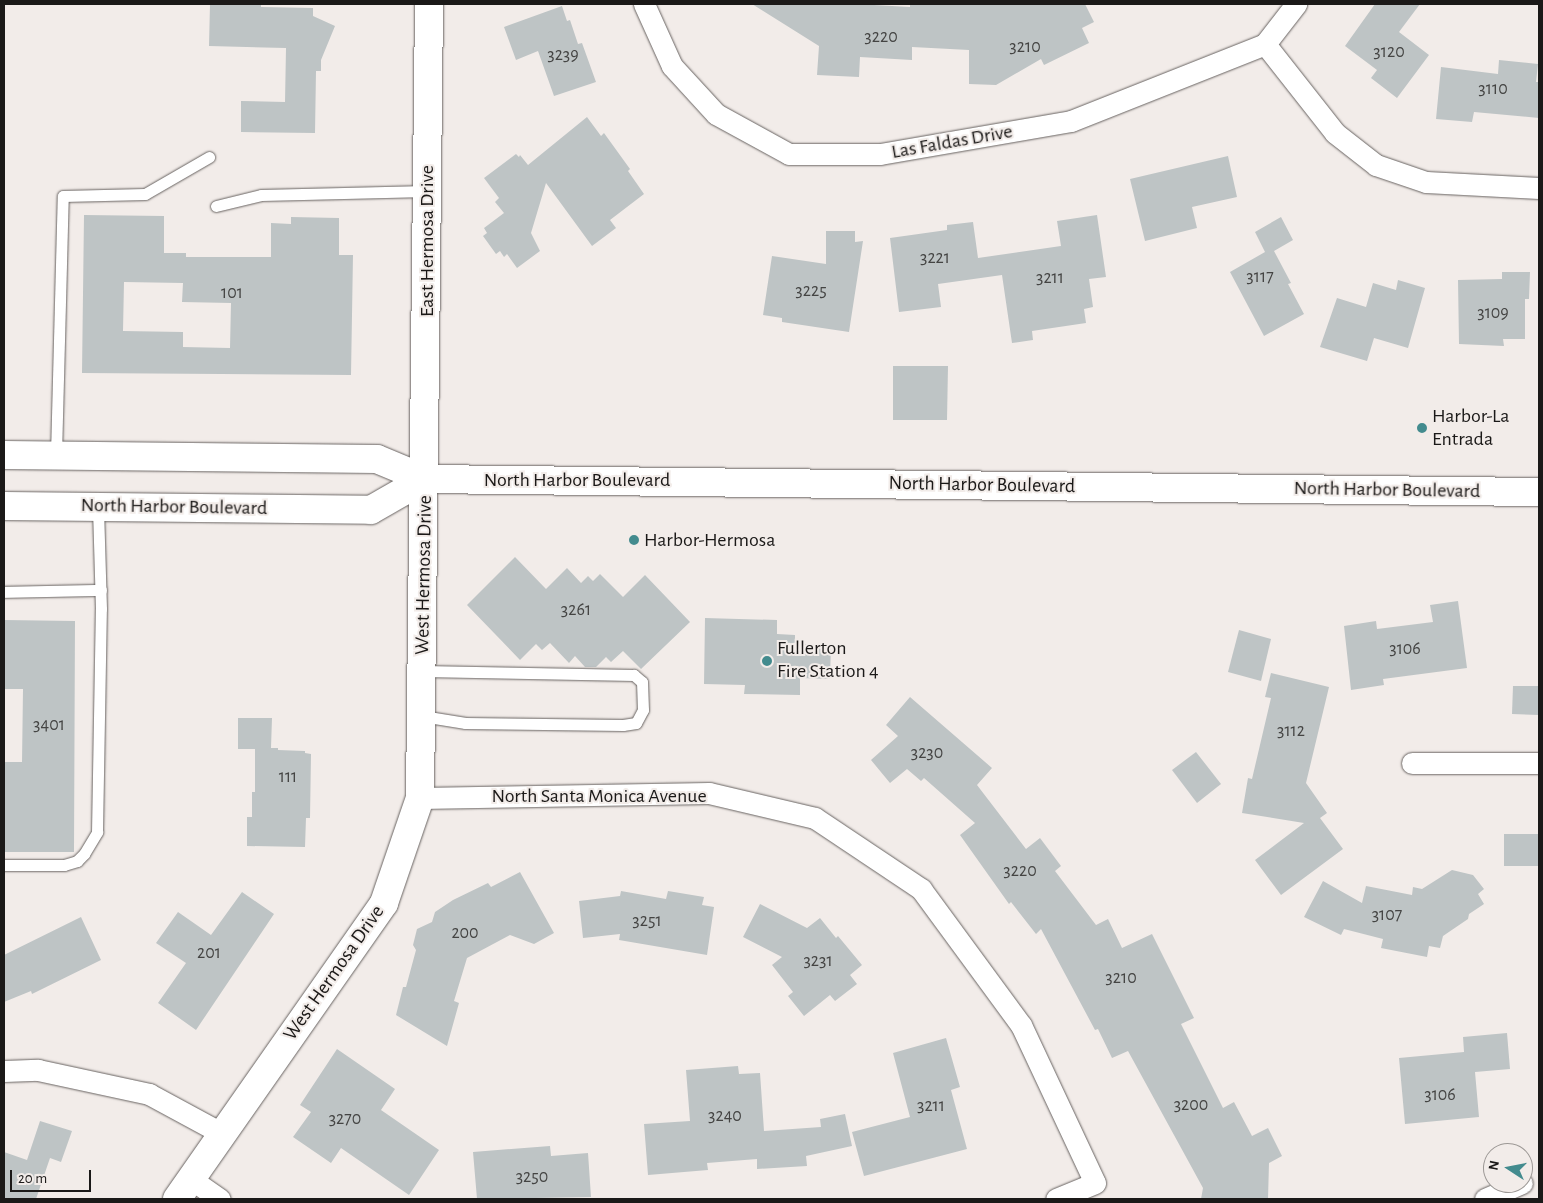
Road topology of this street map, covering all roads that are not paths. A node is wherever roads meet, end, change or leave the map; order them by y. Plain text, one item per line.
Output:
1 (430, 4) edge
2 (644, 4) edge
3 (1296, 4) edge
4 (1265, 44) junction
5 (209, 157) dead end
6 (1539, 188) edge
7 (427, 191) junction
8 (216, 206) dead end
9 (4, 455) edge
10 (56, 455) junction
11 (425, 479) junction
12 (1539, 492) edge
13 (4, 506) edge
14 (98, 506) junction
15 (100, 590) junction
16 (4, 592) edge
17 (422, 671) junction
18 (422, 716) junction
19 (1412, 763) dead end
20 (1539, 763) edge
21 (420, 798) junction
22 (4, 865) edge
23 (4, 1071) edge
24 (222, 1133) junction
25 (184, 1189) edge
26 (1499, 1193) edge
27 (220, 1199) edge
28 (1056, 1199) edge
29 (1485, 1199) edge

1 - 7 main road, East Hermosa Drive
2 - 4 street, Las Faldas Drive
3 - 4 street
4 - 6 street
5 - 10 lane
7 - 8 lane
7 - 11 main road, East Hermosa Drive
9 - 10 main road, North Harbor Boulevard
10 - 11 main road, North Harbor Boulevard
11 - 12 main road, North Harbor Boulevard
11 - 14 main road, North Harbor Boulevard
11 - 17 main road, West Hermosa Drive
13 - 14 main road, North Harbor Boulevard
14 - 15 lane
15 - 16 lane
15 - 22 lane
17 - 18 main road, West Hermosa Drive
17 - 18 lane
18 - 21 main road, West Hermosa Drive
19 - 20 street
21 - 24 main road, West Hermosa Drive
21 - 28 street, North Santa Monica Avenue
23 - 24 street
24 - 25 main road, West Hermosa Drive
25 - 27 street
26 - 29 street

